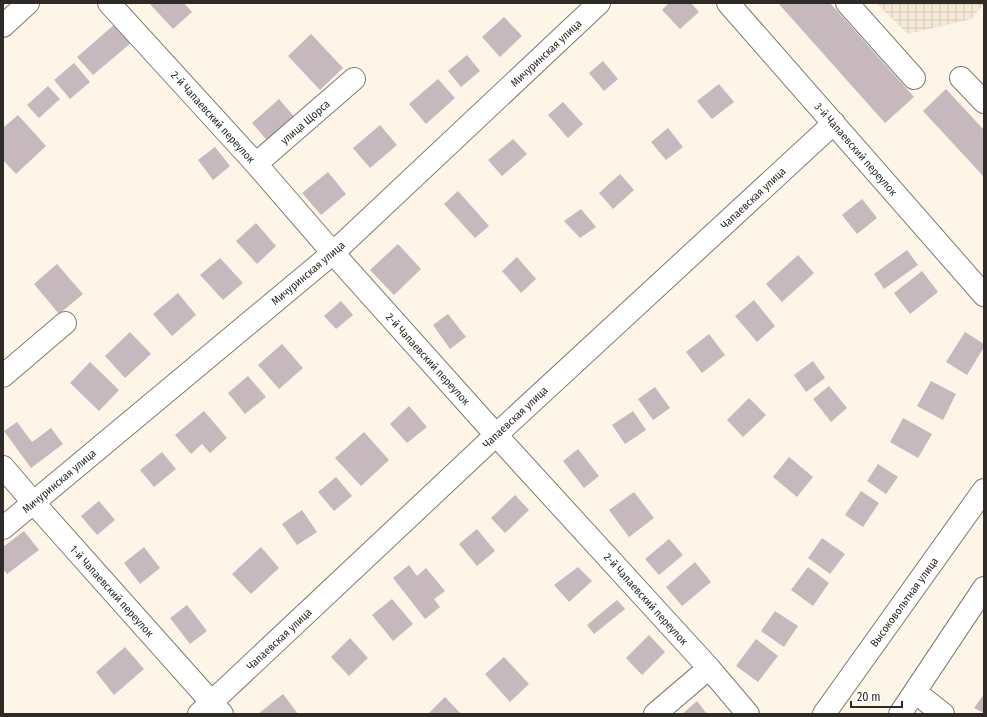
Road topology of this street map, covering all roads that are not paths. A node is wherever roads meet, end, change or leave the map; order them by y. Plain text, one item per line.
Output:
1 (28, 3) edge
2 (108, 3) edge
3 (599, 3) edge
4 (728, 3) edge
5 (847, 3) edge
6 (3, 26) edge
7 (914, 78) dead end
8 (961, 78) dead end
9 (354, 79) dead end
10 (984, 102) edge
11 (834, 123) junction
12 (256, 164) junction
13 (333, 253) junction
14 (984, 295) edge
15 (65, 323) dead end
16 (3, 376) edge
17 (496, 435) junction
18 (3, 467) edge
19 (984, 490) edge
20 (33, 502) junction
21 (3, 528) edge
22 (984, 588) edge
23 (709, 668) junction
24 (915, 692) junction
25 (211, 710) edge
26 (655, 714) edge
27 (748, 714) edge
28 (824, 714) edge
29 (900, 714) edge
30 (943, 714) edge

1 - 6 street
2 - 12 street, 2-й Чапаевский переулок
3 - 13 street, Мичуринская улица
4 - 11 street, 3-й Чапаевский переулок
5 - 7 street
8 - 10 street
9 - 12 street, улица Щорса
11 - 14 street, 3-й Чапаевский переулок
11 - 17 street, Чапаевская улица
12 - 13 street, 2-й Чапаевский переулок
13 - 17 street, 2-й Чапаевский переулок
13 - 20 street, Мичуринская улица
15 - 16 street
17 - 23 street, 2-й Чапаевский переулок
17 - 25 street, Чапаевская улица
18 - 20 street, 1-й Чапаевский переулок
19 - 28 street, Высоковольтная улица
20 - 21 street, Мичуринская улица
20 - 25 street, 1-й Чапаевский переулок
22 - 24 street
23 - 26 street
23 - 27 street, 2-й Чапаевский переулок
24 - 29 street
24 - 30 street

